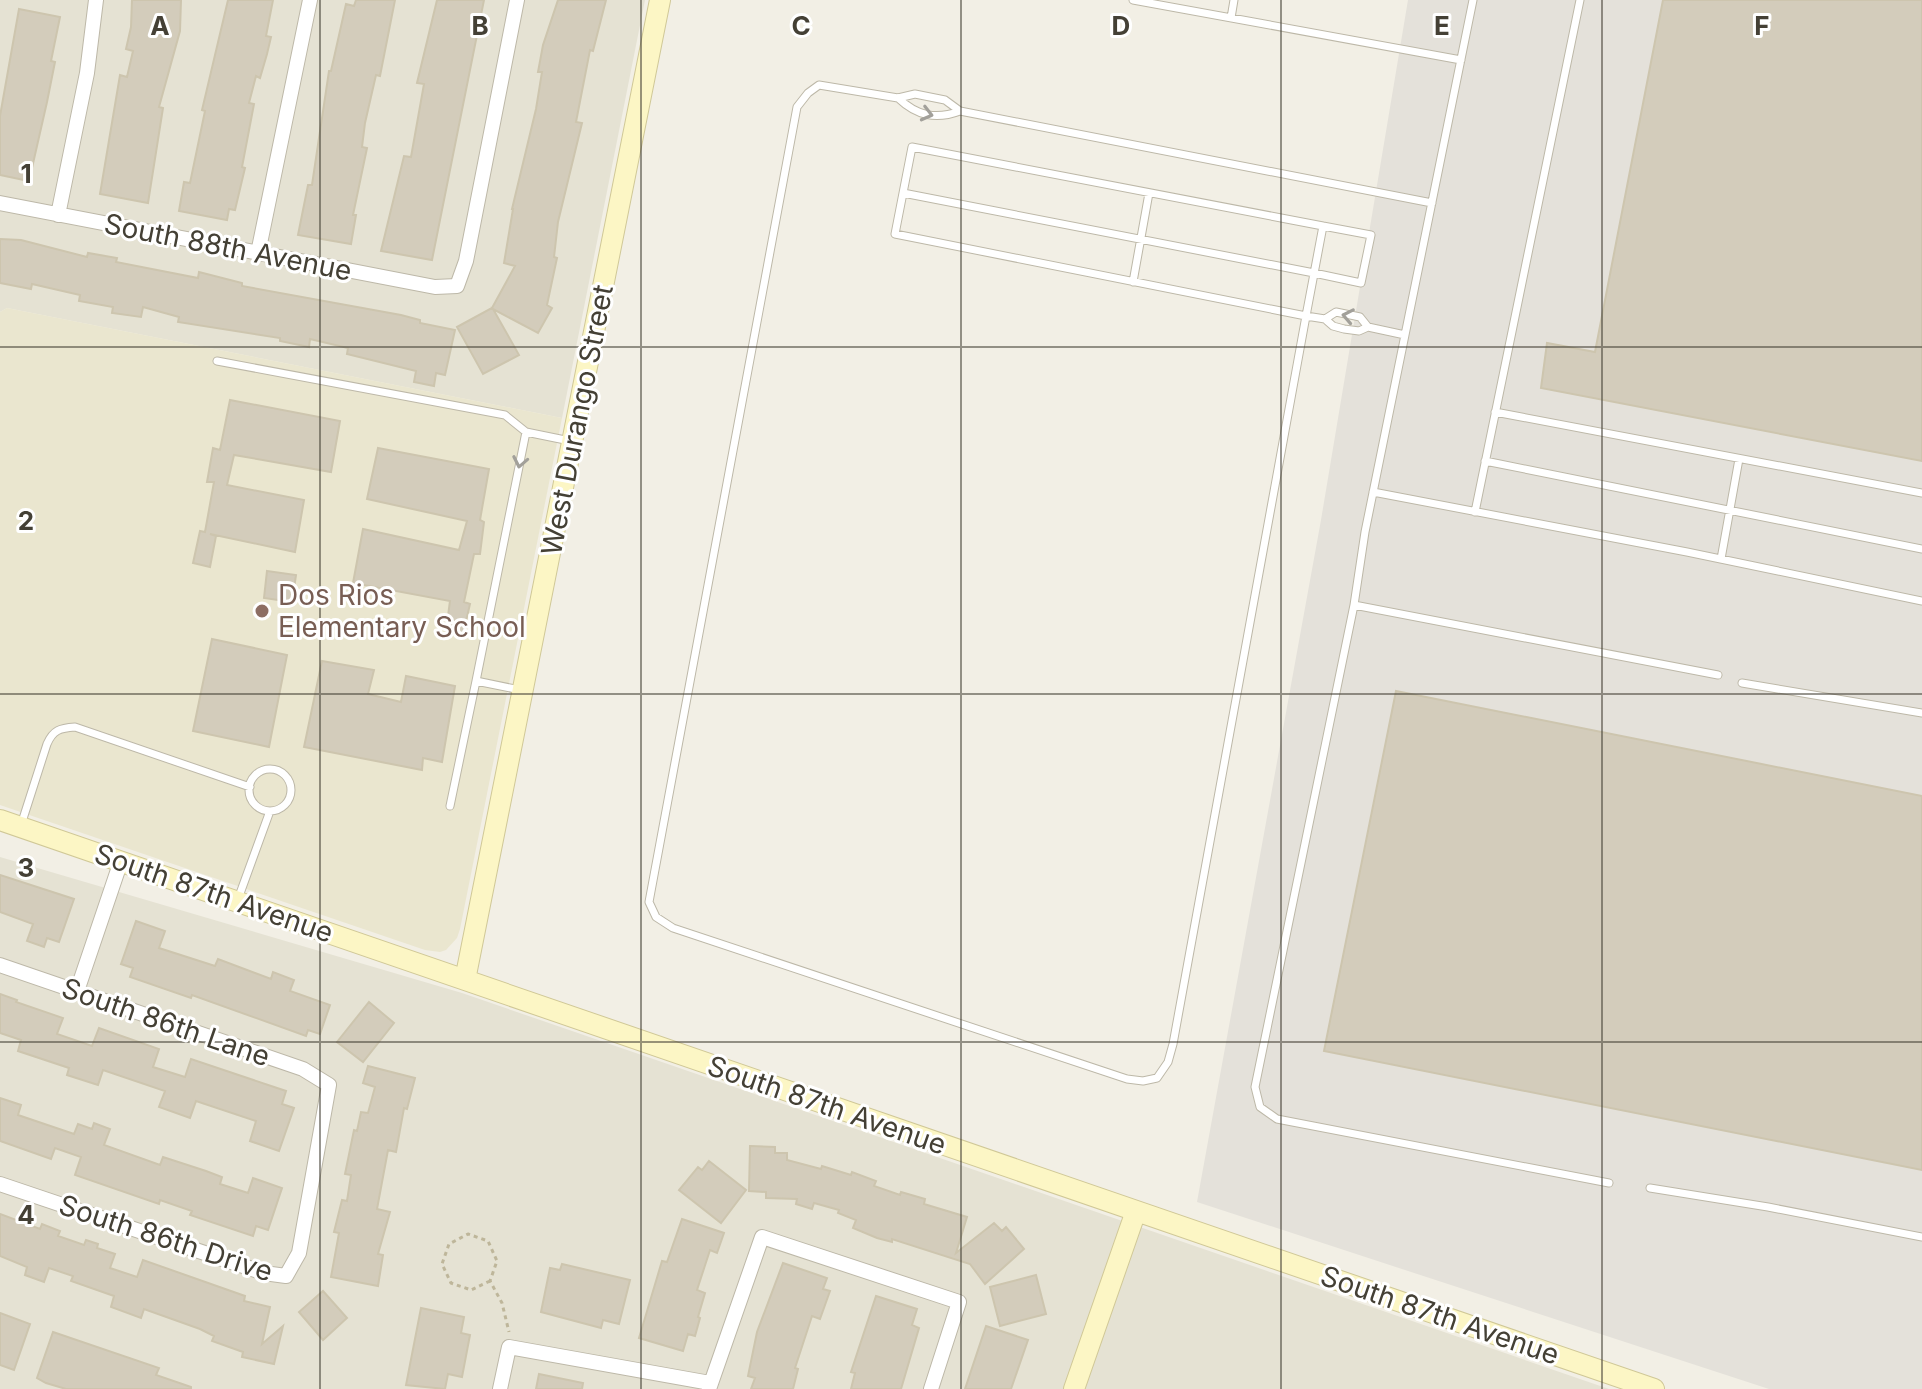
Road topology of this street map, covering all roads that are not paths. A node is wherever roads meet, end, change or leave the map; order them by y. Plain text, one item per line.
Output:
1 (96, 0) edge
2 (310, 0) edge
3 (517, 0) edge
4 (660, 0) edge
5 (1133, 0) edge
6 (1234, 0) edge
7 (1473, 0) edge
8 (1580, 0) edge
9 (1231, 18) junction
10 (1461, 60) junction
11 (898, 98) junction
12 (960, 111) junction
13 (903, 193) junction
14 (1149, 193) junction
15 (0, 203) edge
16 (1432, 203) junction
17 (58, 215) junction
18 (1323, 226) junction
19 (1141, 239) junction
20 (258, 253) junction
21 (1314, 273) junction
22 (1133, 282) junction
23 (1306, 316) junction
24 (1325, 319) junction
25 (1368, 327) junction
26 (1405, 335) junction
27 (217, 361) dead end
28 (1495, 412) junction
29 (526, 432) junction
30 (572, 442) junction
31 (1739, 459) junction
32 (1485, 461) junction
33 (1373, 492) junction
34 (1922, 493) edge
35 (1731, 510) junction
36 (1475, 512) junction
37 (1922, 549) edge
38 (1721, 559) junction
39 (1922, 601) edge
40 (1354, 605) junction
41 (1718, 675) dead end
42 (476, 681) junction
43 (1742, 683) dead end
44 (524, 690) junction
45 (1922, 713) edge
46 (250, 787) junction
47 (450, 806) dead end
48 (270, 811) junction
49 (0, 820) edge
50 (20, 827) junction
51 (121, 861) junction
52 (238, 901) junction
53 (0, 965) edge
54 (465, 980) junction
55 (77, 991) junction
56 (1609, 1183) dead end
57 (0, 1184) edge
58 (1650, 1188) dead end
59 (1136, 1211) junction
60 (1922, 1237) edge
61 (286, 1276) joint
62 (710, 1386) edge
63 (500, 1389) edge
64 (931, 1389) edge
65 (1074, 1389) edge
66 (1654, 1389) edge

1 - 17 street
2 - 20 street
3 - 20 street, South 88th Avenue
4 - 30 street, West Durango Street
5 - 9 lane
6 - 9 lane
7 - 10 lane
8 - 28 lane
9 - 10 lane
10 - 16 lane
11 - 12 lane
11 -> 12 lane
11 - 23 lane
12 - 16 lane
13 - 14 lane
13 - 19 lane
13 - 22 lane
14 - 18 lane
14 - 19 lane
15 - 17 street, South 88th Avenue
16 - 26 lane
17 - 20 street, South 88th Avenue
18 - 21 lane
18 - 21 lane
19 - 21 lane
19 - 22 lane
21 - 23 lane
22 - 23 lane
23 - 24 lane
24 - 25 lane
25 -> 24 lane
25 - 26 lane
26 - 33 lane
27 - 29 lane
28 - 31 lane
28 - 32 lane
29 - 30 lane
29 -> 42 lane
30 - 44 street, West Durango Street
31 - 34 lane
31 - 35 lane
32 - 35 lane
32 - 36 lane
33 - 36 lane
33 - 40 lane
35 - 37 lane
35 - 38 lane
36 - 38 lane
38 - 39 lane
40 - 41 lane
40 - 56 lane
42 - 44 lane
42 - 47 lane
43 - 45 lane
44 - 54 street, West Durango Street
46 - 48 lane
46 - 48 lane
46 - 50 lane
48 - 52 lane
49 - 50 street, South 87th Avenue
50 - 51 street, South 87th Avenue
51 - 52 street, South 87th Avenue
51 - 55 street
52 - 54 street, South 87th Avenue
53 - 55 street, South 86th Lane
54 - 59 street, South 87th Avenue
55 - 61 street, South 86th Lane
57 - 61 street, South 86th Drive
58 - 60 lane
59 - 65 street
59 - 66 street, South 87th Avenue
62 - 63 street
62 - 64 street

